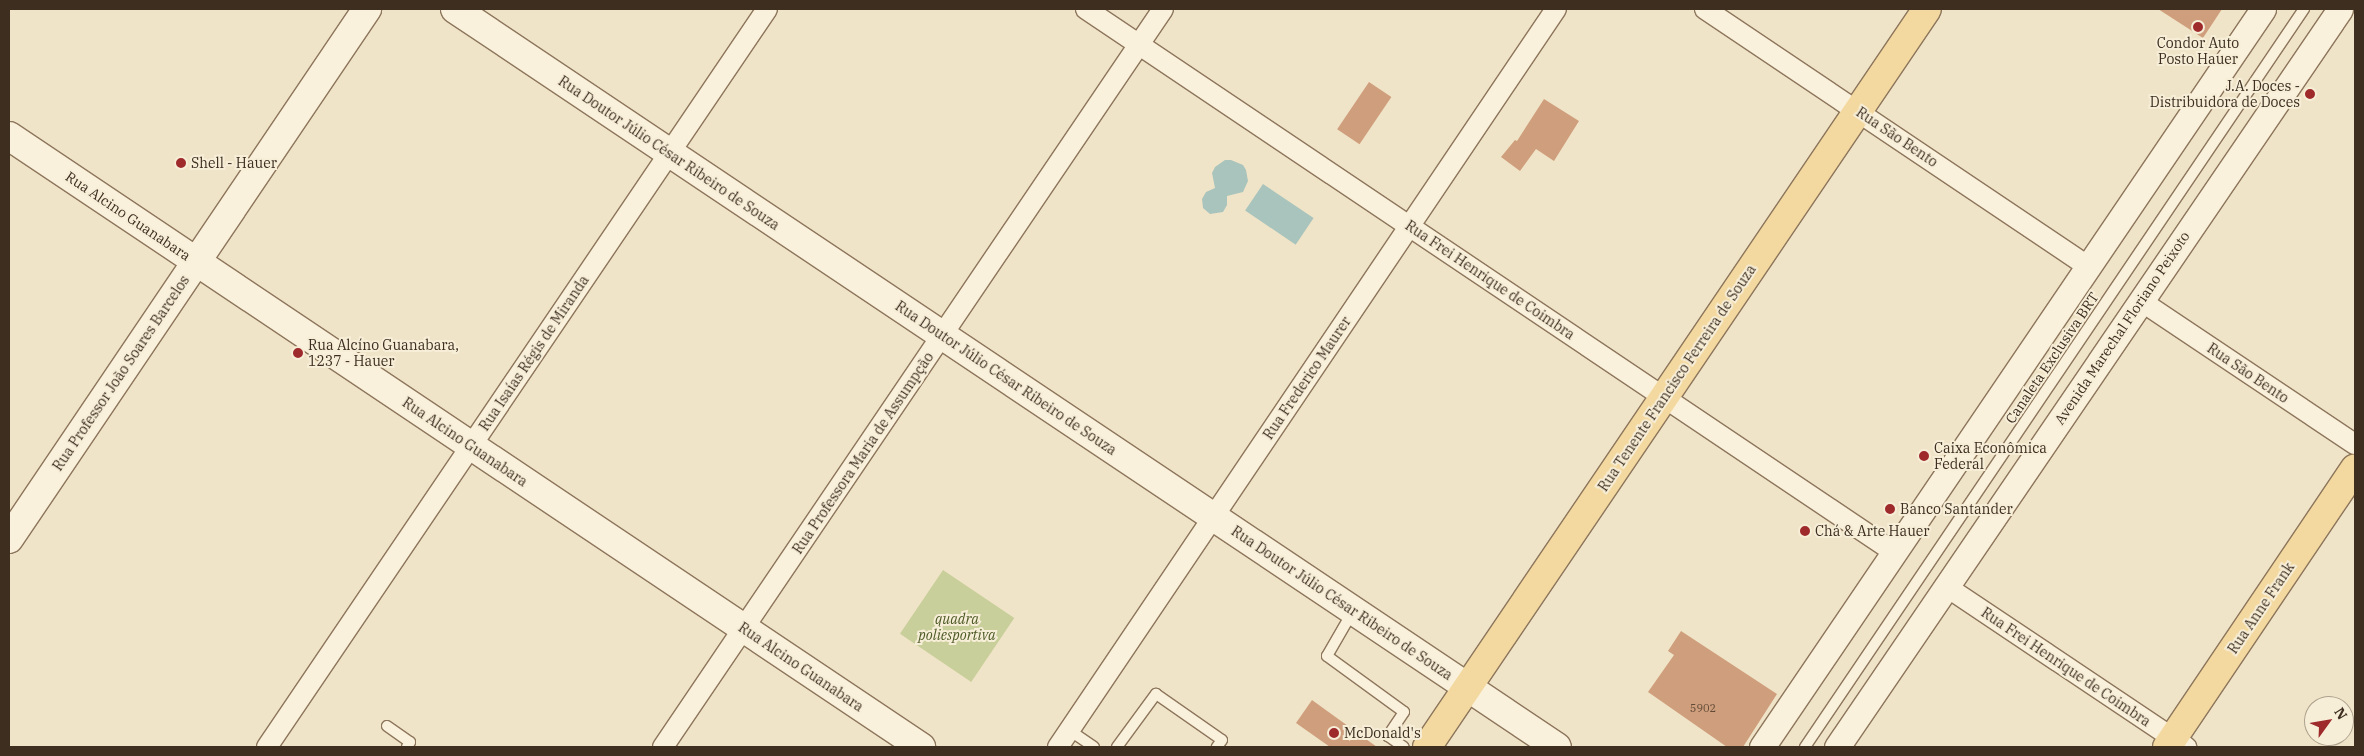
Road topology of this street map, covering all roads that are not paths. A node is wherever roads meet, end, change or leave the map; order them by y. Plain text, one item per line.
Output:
1 (368, 9) edge
2 (455, 9) edge
3 (767, 9) edge
4 (1086, 9) edge
5 (1163, 9) edge
6 (1556, 9) edge
7 (1705, 9) edge
8 (1927, 9) edge
9 (2263, 9) edge
10 (2304, 9) edge
11 (2342, 13) edge
12 (1139, 44) junction
13 (1858, 111) junction
14 (9, 136) edge
15 (670, 153) junction
16 (1409, 226) junction
17 (196, 262) junction
18 (2088, 266) junction
19 (2141, 301) junction
20 (942, 335) junction
21 (1664, 397) junction
22 (2355, 444) edge
23 (471, 446) junction
24 (2355, 468) edge
25 (1213, 517) junction
26 (9, 539) edge
27 (1894, 552) junction
28 (1946, 587) junction
29 (1354, 611) junction
30 (744, 628) junction
31 (1468, 688) junction
32 (387, 726) dead end
33 (1070, 730) junction
34 (1543, 741) edge
35 (2175, 744) edge
36 (268, 747) edge
37 (407, 747) edge
38 (664, 747) edge
39 (921, 747) edge
40 (1058, 747) edge
41 (1094, 747) edge
42 (1117, 747) edge
43 (1217, 747) edge
44 (1404, 747) edge
45 (1427, 747) edge
46 (1762, 747) edge
47 (1805, 747) edge
48 (1837, 747) edge

1 - 17 main road, Rua Professor João Soares Barcelos
2 - 15 main road, Rua Doutor Júlio César Ribeiro de Souza
3 - 15 street, Rua Isaías Régis de Miranda
4 - 12 street, Rua Frei Henrique de Coimbra
5 - 12 street, Rua Professora Maria de Assumpção
6 - 16 street, Rua Frederico Maurer
7 - 13 street, Rua São Bento
8 - 13 main road, Rua Tenente Francisco Ferreira de Souza
9 - 18 street
10 - 47 lane, Canaleta Exclusiva BRT
11 - 19 street, Avenida Marechal Floriano Peixoto
12 - 16 street, Rua Frei Henrique de Coimbra
12 - 20 street, Rua Professora Maria de Assumpção
13 - 18 street, Rua São Bento
13 - 21 main road, Rua Tenente Francisco Ferreira de Souza
14 - 17 main road, Rua Alcino Guanabara
15 - 20 main road, Rua Doutor Júlio César Ribeiro de Souza
15 - 23 street, Rua Isaías Régis de Miranda
16 - 21 street, Rua Frei Henrique de Coimbra
16 - 25 street, Rua Frederico Maurer
17 - 23 main road, Rua Alcino Guanabara
17 - 26 main road, Rua Professor João Soares Barcelos
18 - 27 street
19 - 22 street, Rua São Bento
19 - 28 street, Avenida Marechal Floriano Peixoto
20 - 25 main road, Rua Doutor Júlio César Ribeiro de Souza
20 - 30 street, Rua Professora Maria de Assumpção
21 - 27 street, Rua Frei Henrique de Coimbra
21 - 31 main road, Rua Tenente Francisco Ferreira de Souza
23 - 30 main road, Rua Alcino Guanabara
23 - 36 street, Rua Isaías Régis de Miranda
24 - 35 main road, Rua Anne Frank
25 - 29 main road, Rua Doutor Júlio César Ribeiro de Souza
25 - 33 street, Rua Frederico Maurer
27 - 46 street
28 - 35 street, Rua Frei Henrique de Coimbra
28 - 48 street, Avenida Marechal Floriano Peixoto
29 - 31 main road, Rua Doutor Júlio César Ribeiro de Souza
29 - 44 lane
30 - 38 street, Rua Professora Maria de Assumpção
30 - 39 main road, Rua Alcino Guanabara
31 - 34 main road, Rua Doutor Júlio César Ribeiro de Souza
31 - 45 main road, Rua Tenente Francisco Ferreira de Souza
32 - 37 lane
33 - 40 street, Rua Frederico Maurer
33 - 41 lane
42 - 43 lane

